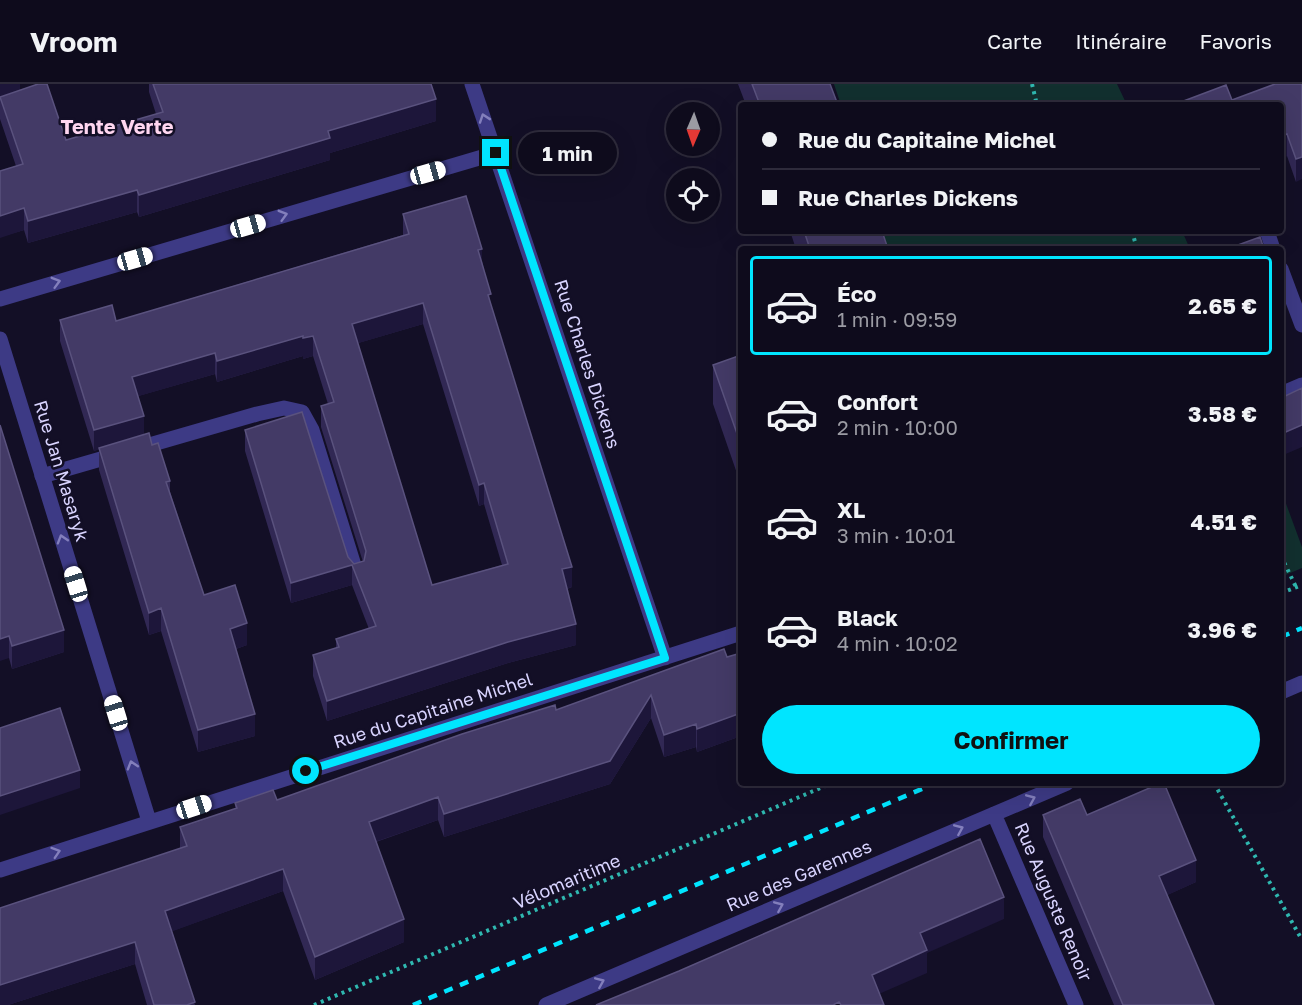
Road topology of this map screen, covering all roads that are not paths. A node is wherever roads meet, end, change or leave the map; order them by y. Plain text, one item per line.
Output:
1 (472, 84) edge
2 (496, 153) junction
3 (1284, 277) edge
4 (0, 299) edge
5 (1302, 325) edge
6 (0, 339) edge
7 (1302, 385) edge
8 (1284, 393) edge
9 (42, 476) junction
10 (357, 574) edge
11 (738, 634) edge
12 (665, 658) junction
13 (1302, 683) edge
14 (1284, 691) edge
15 (1060, 786) edge
16 (994, 814) junction
17 (149, 821) junction
18 (0, 870) edge
19 (546, 1005) edge
20 (1076, 1005) edge

2 -> 1 street, Rue Charles Dickens
4 -> 2 street
2 - 12 street, Rue Charles Dickens
3 - 5 street
6 - 9 street, Rue Jan Masaryk
7 - 8 street
9 - 10 street
17 -> 9 street, Rue Jan Masaryk
11 - 12 street, Rue du Capitaine Michel
12 - 17 street, Rue du Capitaine Michel
13 - 14 street
16 -> 15 street, Rue des Garennes
19 -> 16 street, Rue des Garennes
16 - 20 street, Rue Auguste Renoir
18 -> 17 street, Rue du Capitaine Michel

